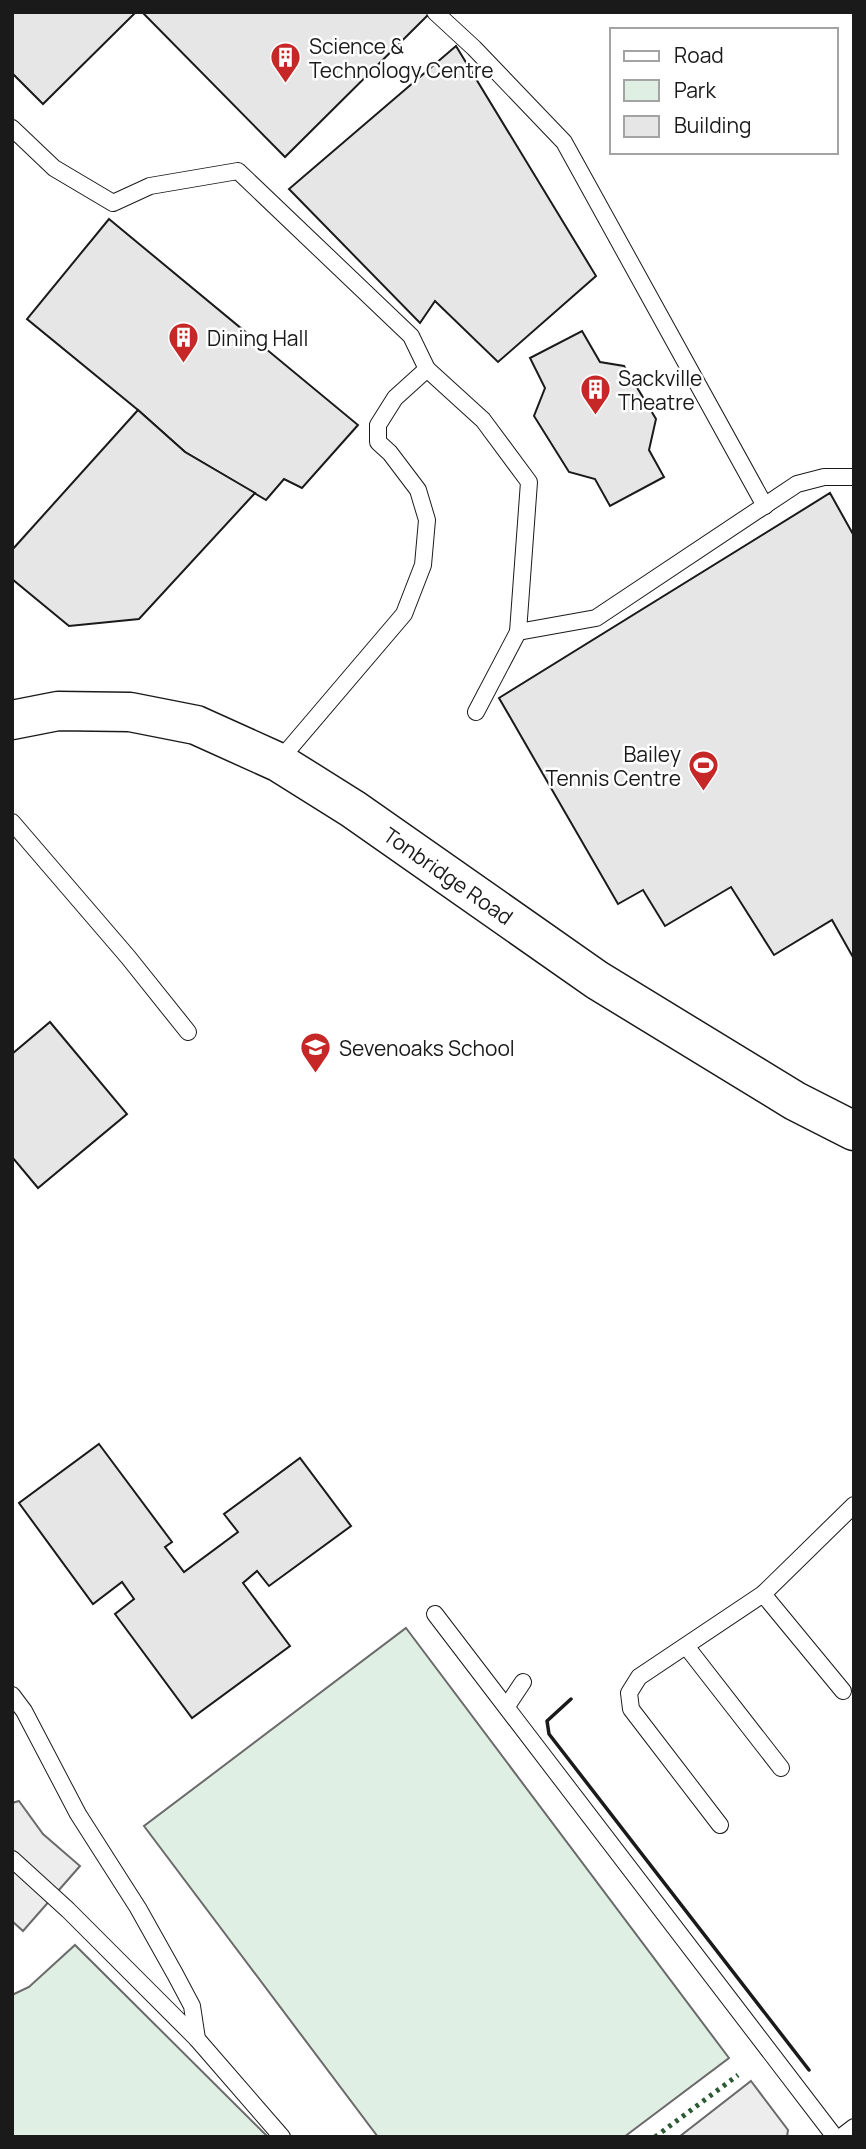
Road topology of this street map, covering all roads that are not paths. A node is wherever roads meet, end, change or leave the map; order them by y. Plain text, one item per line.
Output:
1 (435, 12) edge
2 (12, 128) edge
3 (427, 369) junction
4 (854, 477) edge
5 (765, 506) junction
6 (518, 632) junction
7 (476, 712) dead end
8 (12, 720) edge
9 (278, 762) junction
10 (12, 822) edge
11 (188, 1032) dead end
12 (854, 1131) edge
13 (854, 1505) edge
14 (762, 1594) junction
15 (435, 1615) dead end
16 (686, 1646) junction
17 (523, 1682) dead end
18 (843, 1691) dead end
19 (12, 1695) edge
20 (508, 1706) junction
21 (781, 1768) dead end
22 (720, 1825) dead end
23 (12, 1859) edge
24 (197, 2039) junction
25 (854, 2127) edge
26 (282, 2137) edge
27 (835, 2137) edge
28 (841, 2137) edge

1 - 5 lane
2 - 3 lane
3 - 6 lane
3 - 9 lane
4 - 5 lane
5 - 6 lane
6 - 7 lane
8 - 9 main road, Tonbridge Road
9 - 12 main road, Tonbridge Road
10 - 11 lane
13 - 14 lane
14 - 16 lane
14 - 18 lane
15 - 20 lane
16 - 21 lane
16 - 22 lane
17 - 20 lane
19 - 24 lane
20 - 27 lane
23 - 24 lane
24 - 26 lane
25 - 28 lane

